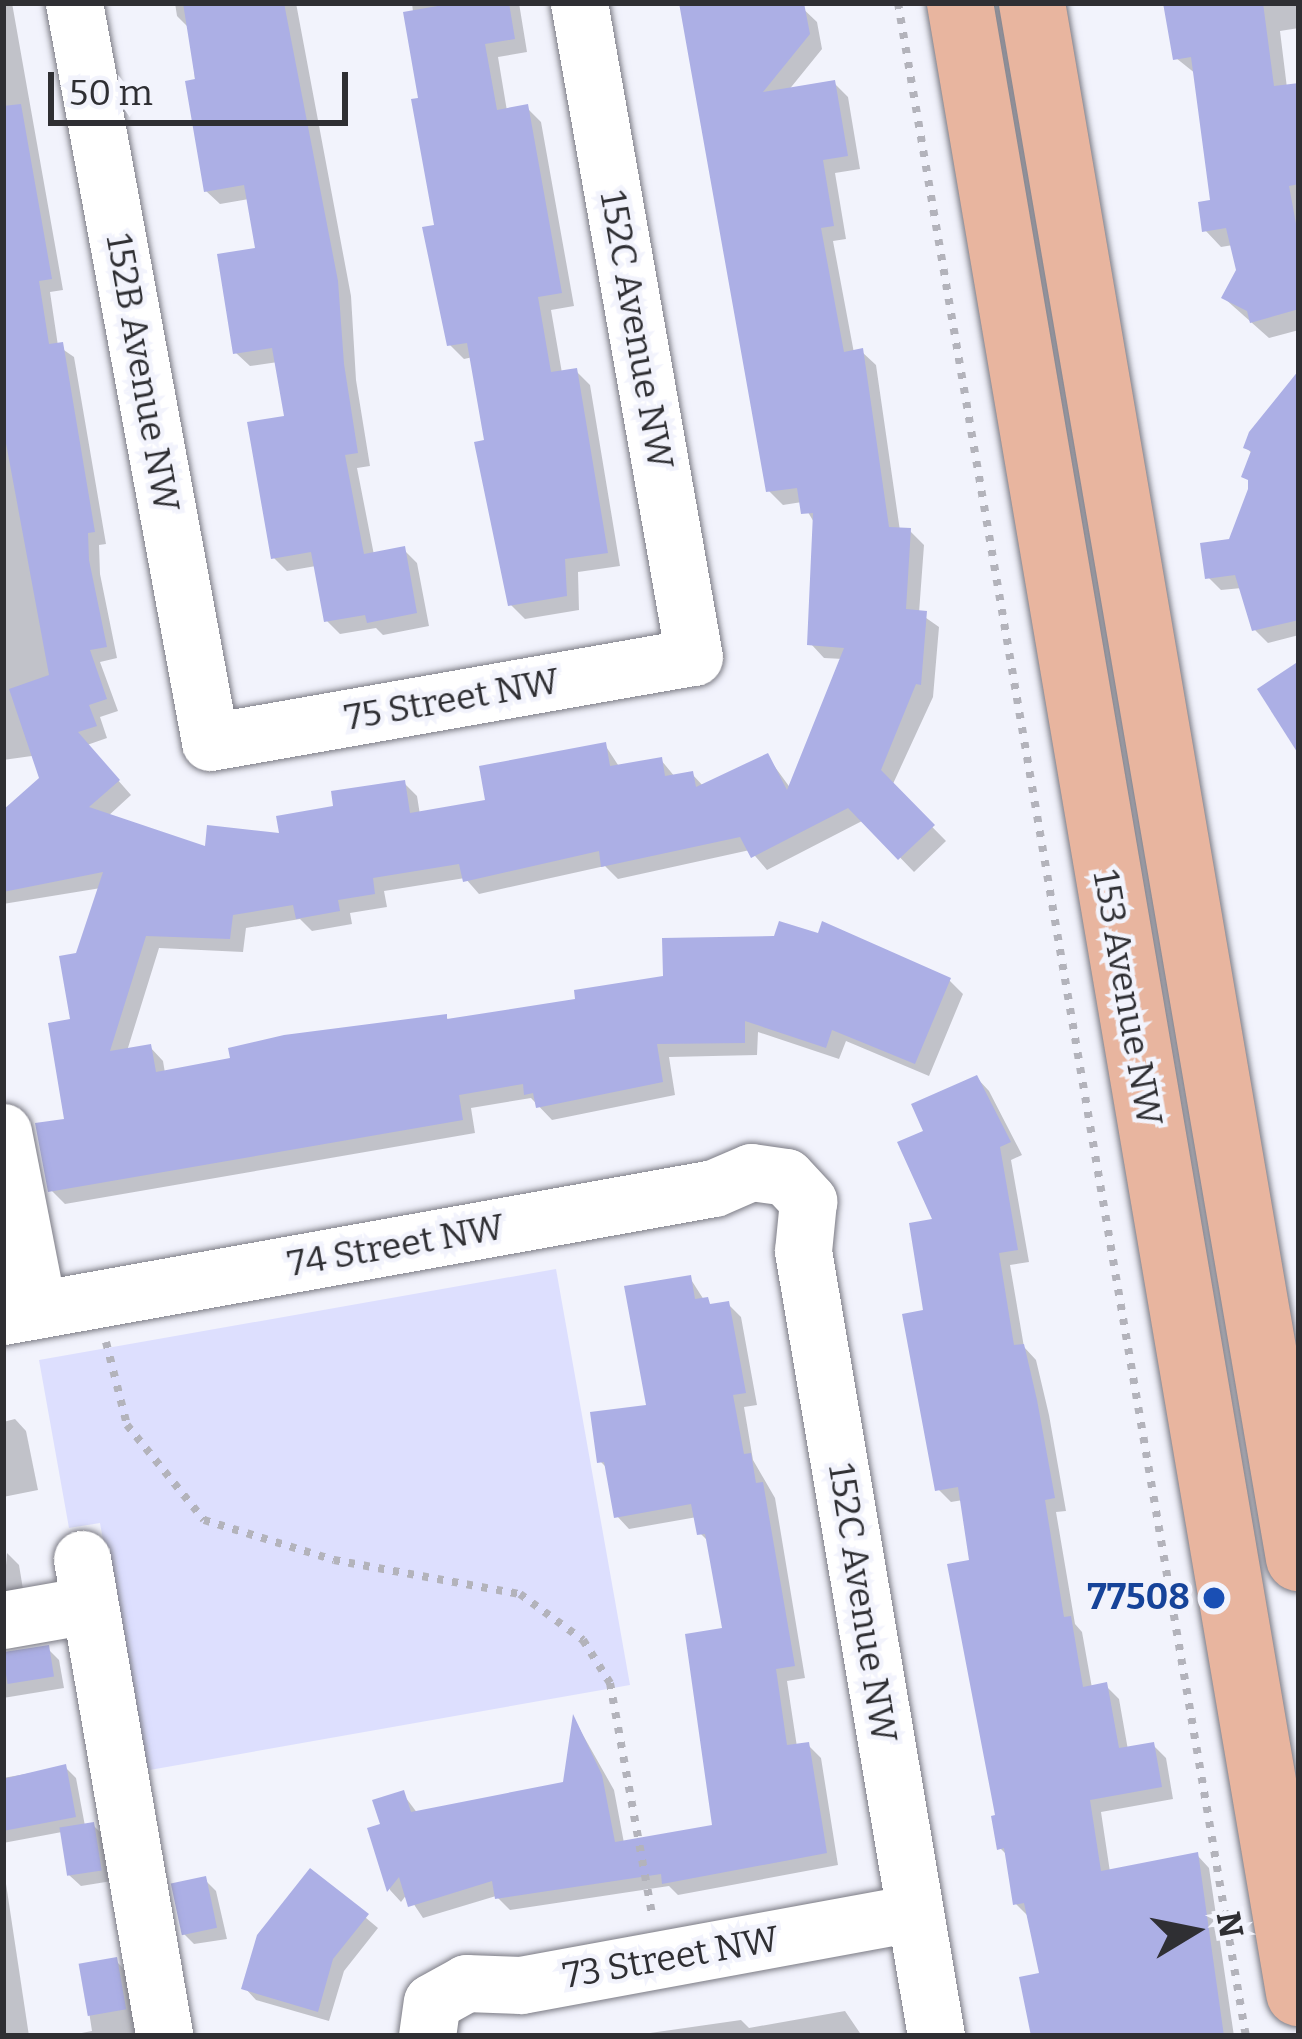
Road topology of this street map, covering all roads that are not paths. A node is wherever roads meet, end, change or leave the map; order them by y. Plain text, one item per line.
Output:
1 (74, 3) edge
2 (579, 3) edge
3 (960, 3) edge
4 (1032, 3) edge
5 (694, 657) joint
6 (210, 742) joint
7 (3, 1132) edge
8 (786, 1177) joint
9 (21, 1313) edge
10 (1289, 1452) edge
11 (1206, 1468) junction
12 (1299, 1558) edge
13 (3, 1620) edge
14 (913, 1913) junction
15 (1299, 1993) edge
16 (429, 2019) edge
17 (164, 2036) edge
18 (936, 2036) edge

1 - 6 street, 152B Avenue NW
2 - 5 street, 152C Avenue NW
3 - 11 main road, 153 Avenue NW
4 - 10 main road, 153 Avenue NW
5 - 6 street, 75 Street NW
7 - 9 street
8 - 9 street, 74 Street NW
8 - 14 street, 152C Avenue NW
10 - 11 street
10 - 12 main road, 153 Avenue NW
11 - 15 main road, 153 Avenue NW
13 - 17 street
14 - 16 street, 73 Street NW
14 - 18 street, 152C Avenue NW

